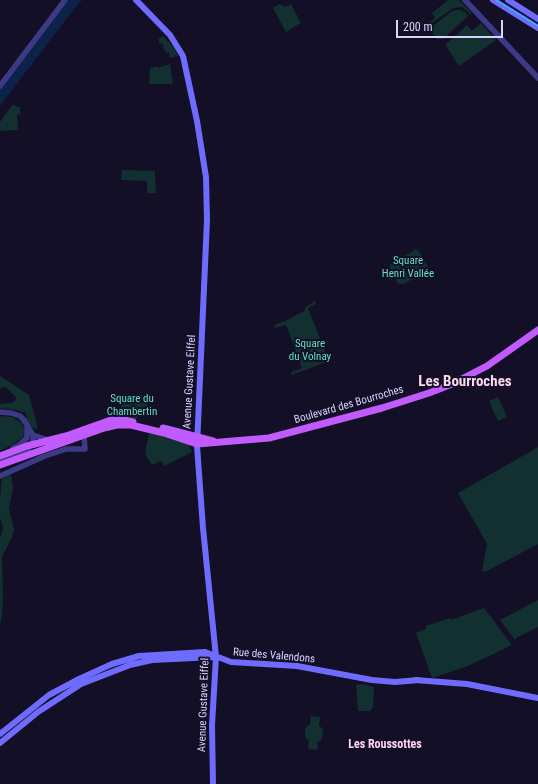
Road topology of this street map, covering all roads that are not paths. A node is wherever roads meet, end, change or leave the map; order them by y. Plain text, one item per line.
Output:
1 (65, 0) edge
2 (136, 0) edge
3 (465, 0) edge
4 (493, 0) edge
5 (508, 0) edge
6 (538, 19) edge
7 (538, 28) edge
8 (538, 78) edge
9 (0, 86) edge
10 (538, 330) edge
11 (0, 412) edge
12 (120, 422) junction
13 (27, 426) junction
14 (198, 428) junction
15 (82, 433) junction
16 (185, 434) junction
17 (33, 435) junction
18 (26, 438) junction
19 (49, 440) junction
20 (198, 441) junction
21 (31, 445) junction
22 (40, 450) junction
23 (0, 455) edge
24 (0, 461) edge
25 (0, 465) edge
26 (0, 476) edge
27 (216, 657) junction
28 (129, 662) junction
29 (354, 676) junction
30 (364, 676) junction
31 (394, 678) junction
32 (377, 680) junction
33 (419, 680) junction
34 (506, 692) junction
35 (538, 698) edge
36 (538, 701) edge
37 (0, 734) edge
38 (0, 743) edge
39 (213, 784) edge

1 - 9 street
2 - 14 main road, Avenue Gustave Eiffel
3 - 8 street
4 - 7 main road
5 - 6 main road
10 - 20 main road, Boulevard des Bourroches
11 - 13 street
12 - 15 main road
12 - 16 main road
12 - 20 main road
13 - 17 street
13 - 18 street
14 - 16 main road
14 - 20 main road, Avenue Gustave Eiffel
15 - 19 main road
15 - 22 main road
15 - 26 street
16 - 20 main road
17 - 19 street
17 - 21 street
18 - 21 street
18 - 23 street
19 - 21 main road
20 - 27 main road, Avenue Gustave Eiffel
21 - 22 street
21 - 23 main road
21 - 24 street
22 - 25 main road
27 - 28 main road, Rue des Valendons
27 - 29 main road, Rue des Valendons
27 - 39 main road, Avenue Gustave Eiffel
28 - 37 main road
28 - 38 main road
29 - 30 main road, Rue des Valendons
29 - 32 main road, Rue des Valendons
30 - 31 main road, Rue des Valendons
30 - 32 main road
31 - 32 main road
31 - 33 main road, Rue des Valendons
32 - 33 main road, Rue des Valendons
33 - 34 main road, Rue des Valendons
34 - 35 main road, Rue des Valendons
34 - 36 main road, Rue des Valendons

